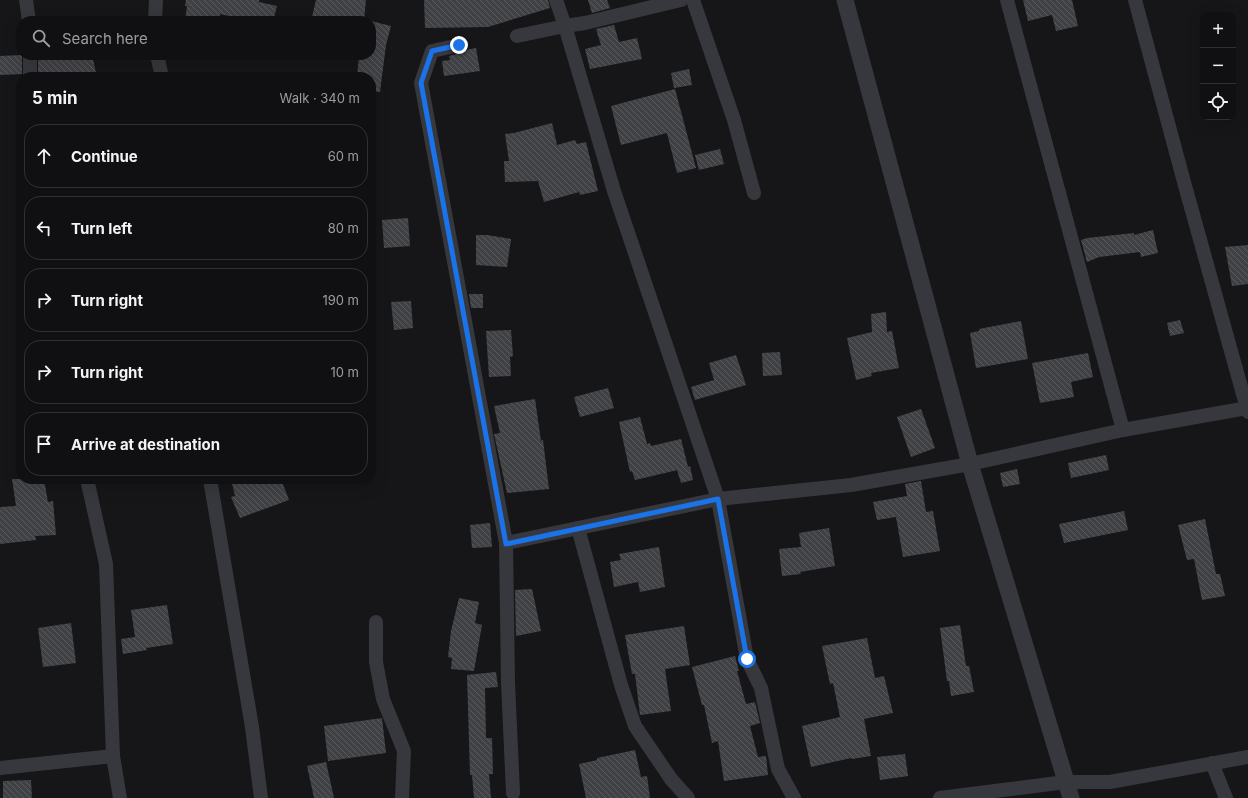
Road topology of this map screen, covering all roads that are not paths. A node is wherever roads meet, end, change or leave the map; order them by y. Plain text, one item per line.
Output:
1 (26, 0) edge
2 (156, 0) edge
3 (556, 0) edge
4 (680, 0) edge
5 (693, 0) edge
6 (845, 0) edge
7 (1007, 0) edge
8 (1135, 0) edge
9 (28, 16) edge
10 (155, 16) edge
11 (565, 26) junction
12 (517, 36) dead end
13 (459, 45) dead end
14 (30, 60) edge
15 (157, 60) edge
16 (30, 72) edge
17 (161, 72) edge
18 (754, 193) dead end
19 (1247, 409) edge
20 (1123, 430) junction
21 (970, 464) junction
22 (88, 484) edge
23 (211, 484) edge
24 (718, 499) junction
25 (578, 528) junction
26 (506, 544) junction
27 (376, 622) dead end
28 (113, 756) junction
29 (1248, 757) edge
30 (1212, 763) junction
31 (0, 768) edge
32 (1069, 790) edge
33 (512, 793) dead end
34 (120, 798) edge
35 (261, 798) edge
36 (402, 798) edge
37 (688, 798) edge
38 (794, 798) edge
39 (940, 798) edge
40 (1226, 798) edge

1 - 9 street
2 - 10 street
3 - 11 street
4 - 11 street
5 - 18 street
6 - 21 street
7 - 20 street
8 - 19 street
11 - 12 street
11 - 24 street
13 - 26 street
14 - 16 street
15 - 17 street
19 - 20 street
20 - 21 street
21 - 24 street
21 - 32 street
22 - 28 street
23 - 35 street
24 - 25 street
24 - 38 street
25 - 26 street
25 - 37 street
26 - 33 street
27 - 36 street
28 - 31 street
28 - 34 street
29 - 30 street
30 - 32 street
30 - 40 street
32 - 39 street

